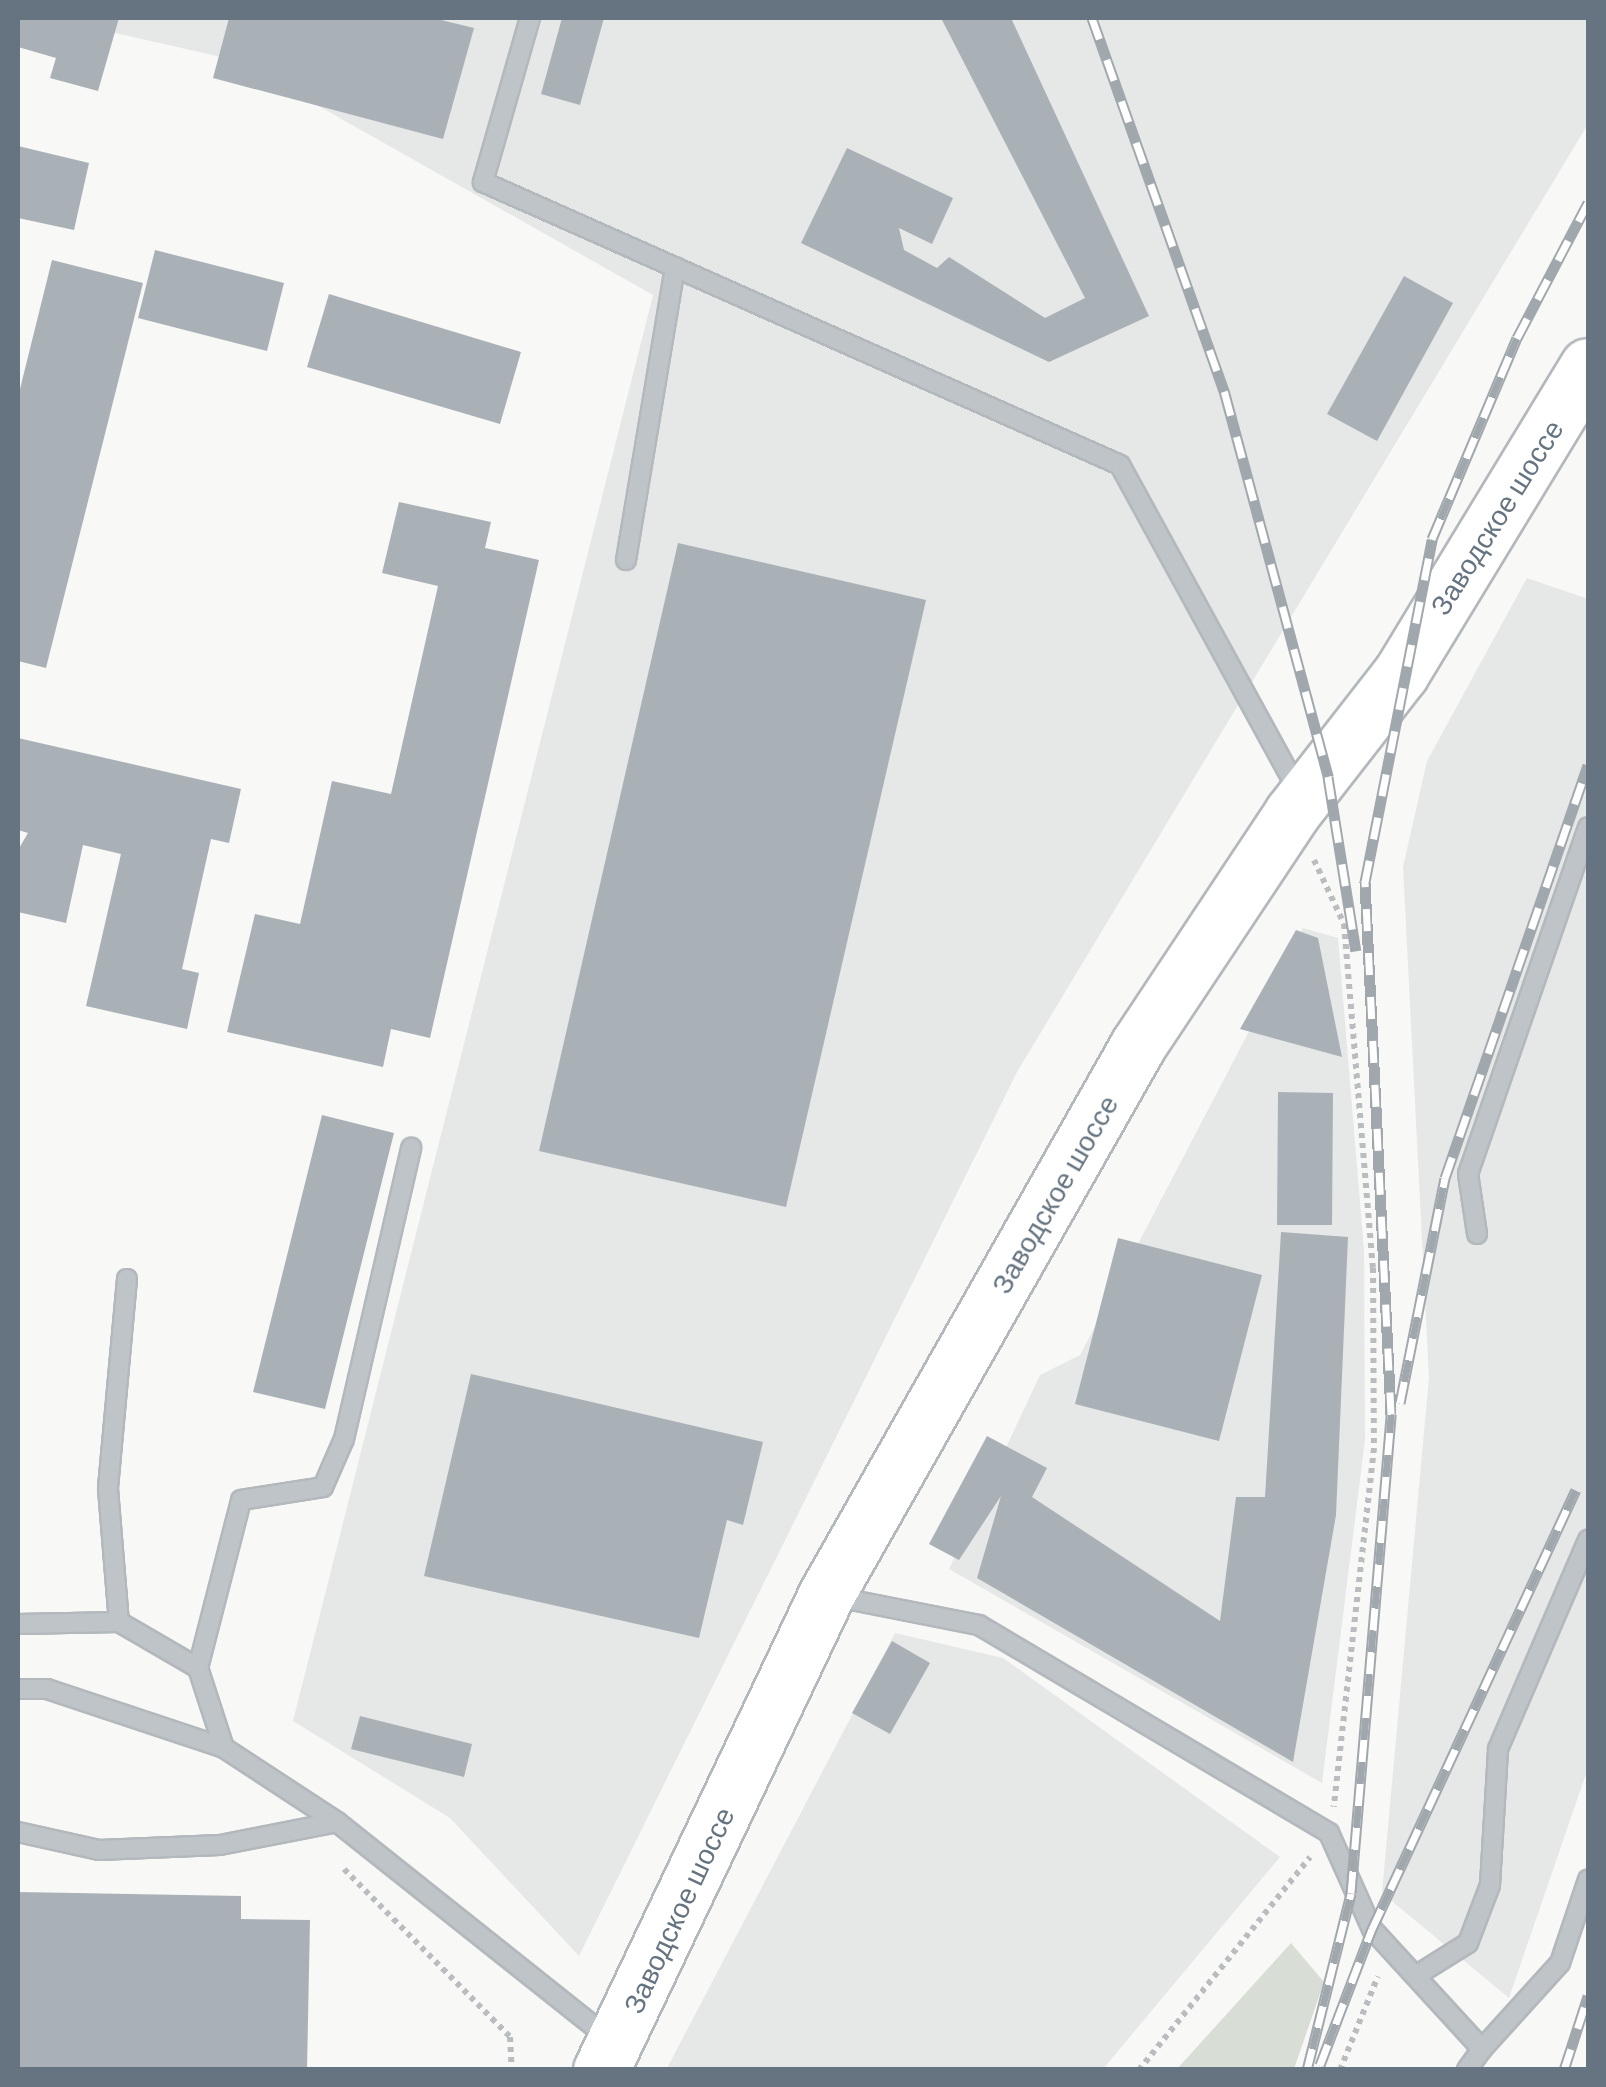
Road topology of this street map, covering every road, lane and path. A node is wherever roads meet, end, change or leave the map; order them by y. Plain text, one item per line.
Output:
1 (530, 18) edge
2 (674, 267) junction
3 (1588, 366) edge
4 (626, 560) dead end
5 (1298, 807) junction
6 (1588, 827) edge
7 (411, 1148) dead end
8 (1477, 1234) dead end
9 (127, 1279) dead end
10 (1588, 1540) edge
11 (826, 1595) junction
12 (119, 1622) junction
13 (18, 1624) edge
14 (198, 1668) junction
15 (18, 1689) edge
16 (224, 1748) junction
17 (336, 1822) junction
18 (304, 1828) junction
19 (18, 1832) edge
20 (1329, 1833) junction
21 (1588, 1880) edge
22 (1388, 1952) junction
23 (1417, 1975) junction
24 (1482, 2049) junction
25 (608, 2056) edge
26 (512, 2070) edge
27 (1139, 2070) edge
28 (1340, 2070) edge
29 (1466, 2070) edge

1 - 2 lane
2 - 4 lane
2 - 5 lane
3 - 5 main road, Заводское шоссе
5 - 11 main road, Заводское шоссе
5 - 20 path
6 - 8 lane
7 - 14 lane
9 - 12 lane
10 - 23 lane
11 - 20 lane
11 - 25 main road, Заводское шоссе
12 - 13 lane
12 - 14 lane
14 - 16 lane
15 - 16 lane
16 - 17 lane
17 - 18 lane
17 - 25 lane
18 - 19 lane
18 - 26 path
20 - 22 lane
20 - 27 path
21 - 24 lane
22 - 23 lane
22 - 28 path
23 - 24 lane
24 - 29 lane

